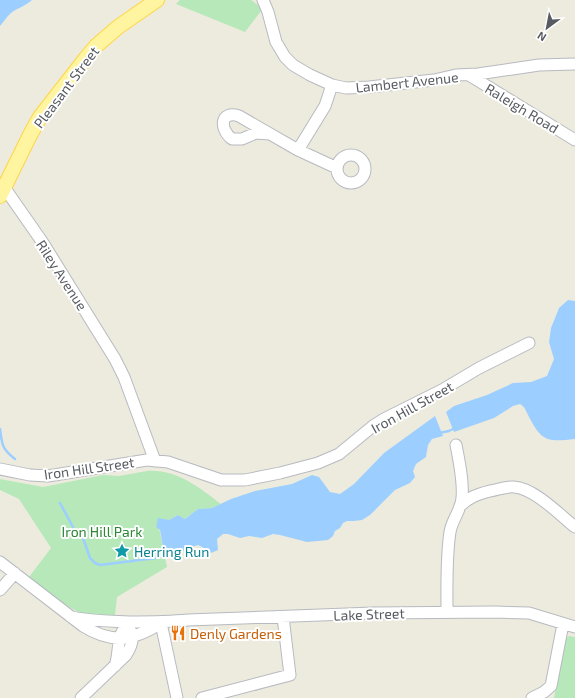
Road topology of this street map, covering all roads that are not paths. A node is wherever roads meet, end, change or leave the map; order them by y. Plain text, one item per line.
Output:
1 (157, 0) edge
2 (263, 0) edge
3 (575, 64) edge
4 (469, 75) junction
5 (332, 85) junction
6 (270, 134) dead end
7 (575, 140) edge
8 (298, 150) junction
9 (337, 168) dead end
10 (1, 189) edge
11 (529, 343) dead end
12 (118, 364) joint
13 (456, 445) dead end
14 (156, 461) junction
15 (0, 469) edge
16 (460, 506) junction
17 (575, 527) edge
18 (0, 562) edge
19 (15, 573) junction
20 (0, 590) edge
21 (447, 612) junction
22 (71, 616) junction
23 (283, 617) junction
24 (127, 622) junction
25 (161, 622) junction
26 (563, 624) junction
27 (575, 627) edge
28 (126, 638) junction
29 (81, 698) edge
30 (177, 698) edge
31 (202, 698) edge
32 (532, 698) edge

1 - 10 main road, Pleasant Street
2 - 5 street, Lambert Avenue
3 - 4 street, Lambert Avenue
4 - 5 street, Lambert Avenue
4 - 7 street, Raleigh Road
5 - 8 street
6 - 8 street
8 - 9 street
10 - 12 street, Riley Avenue
11 - 14 street, Iron Hill Street
12 - 14 street, Iron Hill Street
13 - 16 street
14 - 15 street, Iron Hill Street
16 - 17 street
16 - 21 street
18 - 19 street
19 - 20 street
19 - 22 street
21 - 23 street, Lake Street
21 - 26 street, Lake Street
22 - 24 street, Lake Street
22 - 28 street
23 - 25 street, Lake Street
23 - 31 street
24 - 25 street, Lake Street
24 - 28 street
25 - 28 street, Lake Street
25 - 30 street
26 - 27 street, Lake Street
26 - 32 street
28 - 29 street

